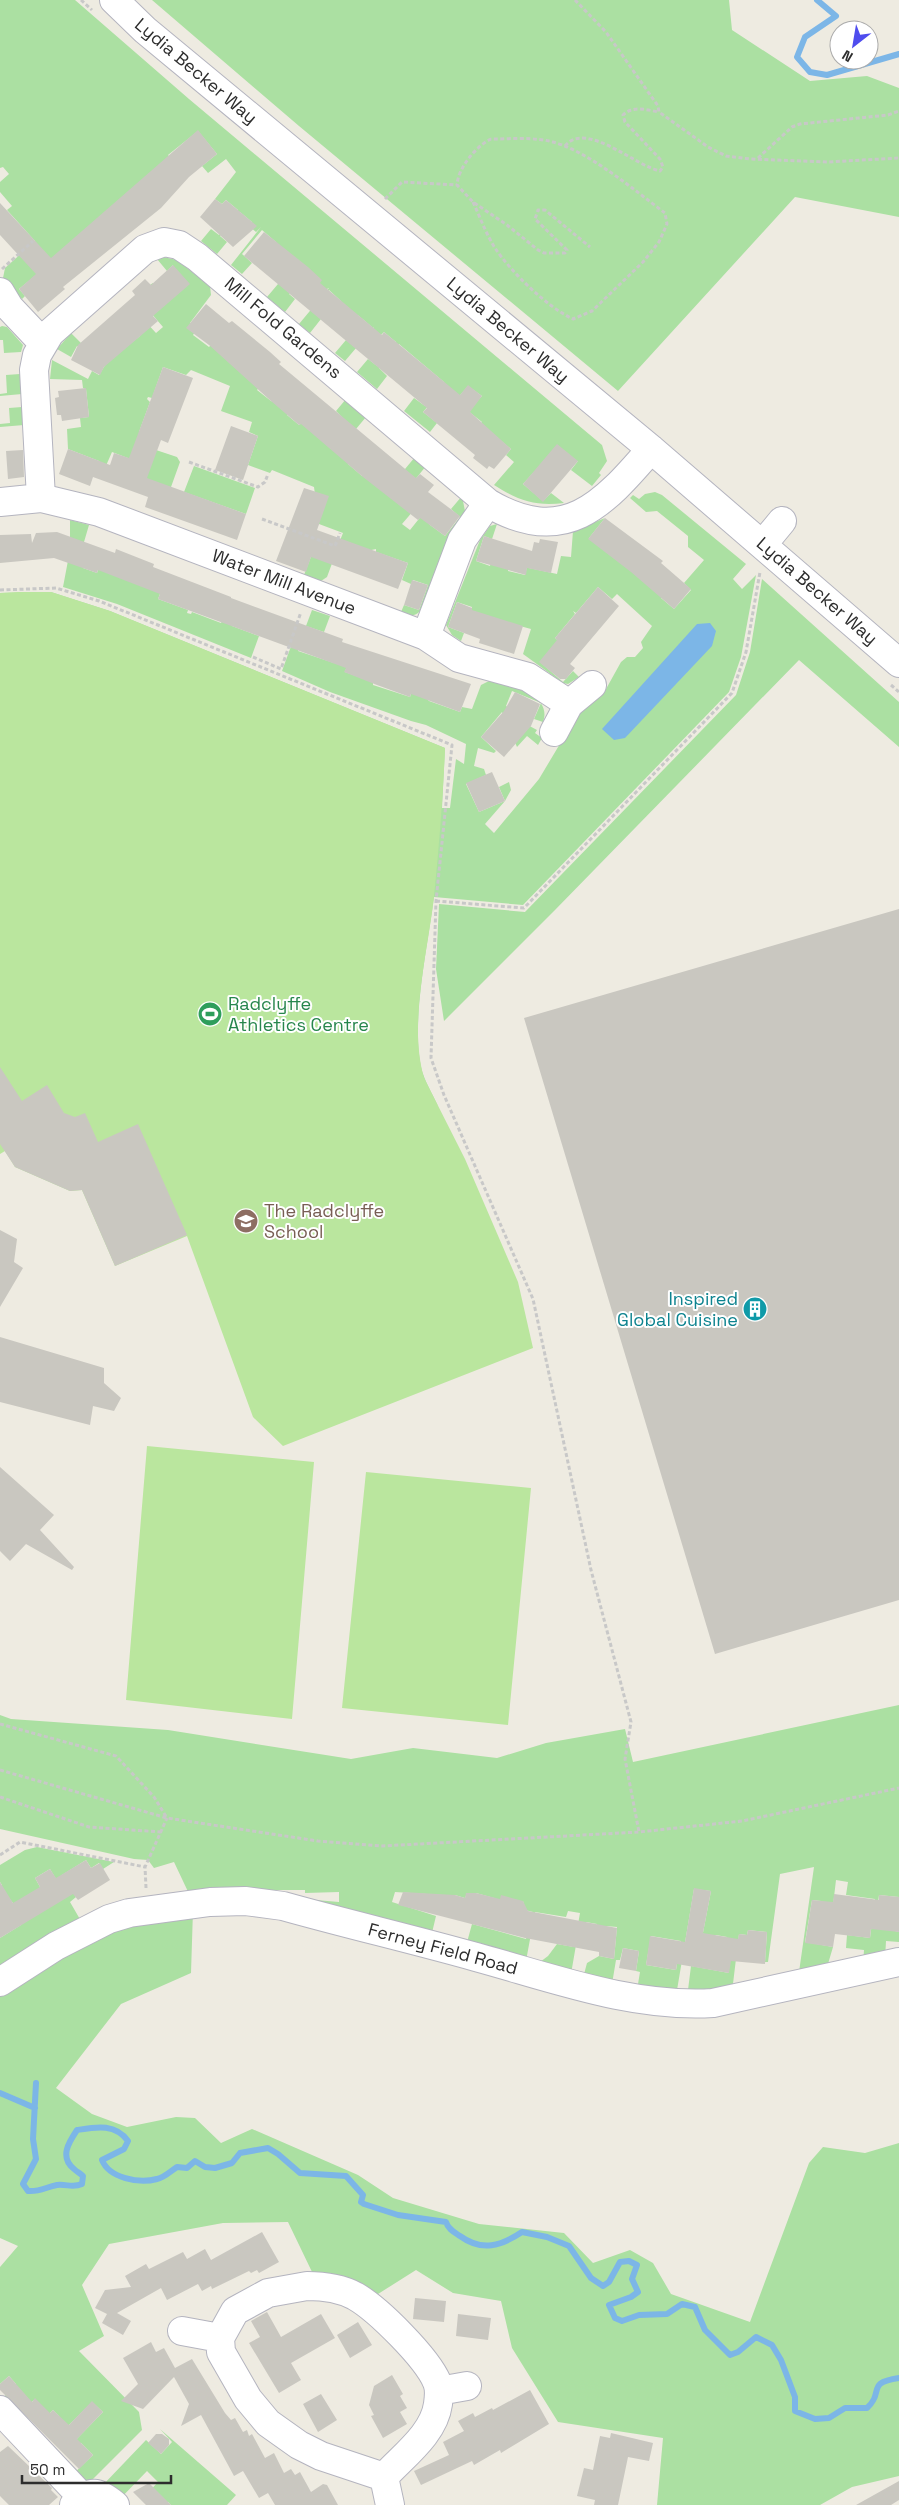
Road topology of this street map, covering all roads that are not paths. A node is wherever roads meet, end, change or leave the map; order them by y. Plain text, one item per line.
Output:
1 (114, 0) edge
2 (0, 292) edge
3 (43, 344) junction
4 (651, 449) junction
5 (41, 498) junction
6 (0, 502) edge
7 (488, 503) junction
8 (782, 521) dead end
9 (763, 544) junction
10 (426, 636) junction
11 (899, 663) edge
12 (592, 685) dead end
13 (569, 704) junction
14 (554, 732) dead end
15 (899, 1962) edge
16 (0, 1982) edge
17 (182, 2331) dead end
18 (220, 2338) junction
19 (467, 2386) dead end
20 (439, 2391) junction
21 (0, 2410) edge
22 (384, 2477) junction
23 (78, 2501) edge
24 (114, 2505) edge
25 (390, 2505) edge

1 - 4 street, Lydia Becker Way
2 - 3 street
3 - 5 street, Mill Fold Gardens
3 - 7 street, Mill Fold Gardens
4 - 7 street, Mill Fold Gardens
4 - 9 street, Lydia Becker Way
5 - 6 street, Water Mill Avenue
5 - 10 street, Water Mill Avenue
7 - 10 street
8 - 9 street
9 - 11 street, Lydia Becker Way
10 - 13 street, Water Mill Avenue
12 - 13 street
13 - 14 street
15 - 16 street, Ferney Field Road
17 - 18 street
18 - 20 street
18 - 22 street
19 - 20 street
20 - 22 street
21 - 23 street
22 - 25 street
23 - 24 street

